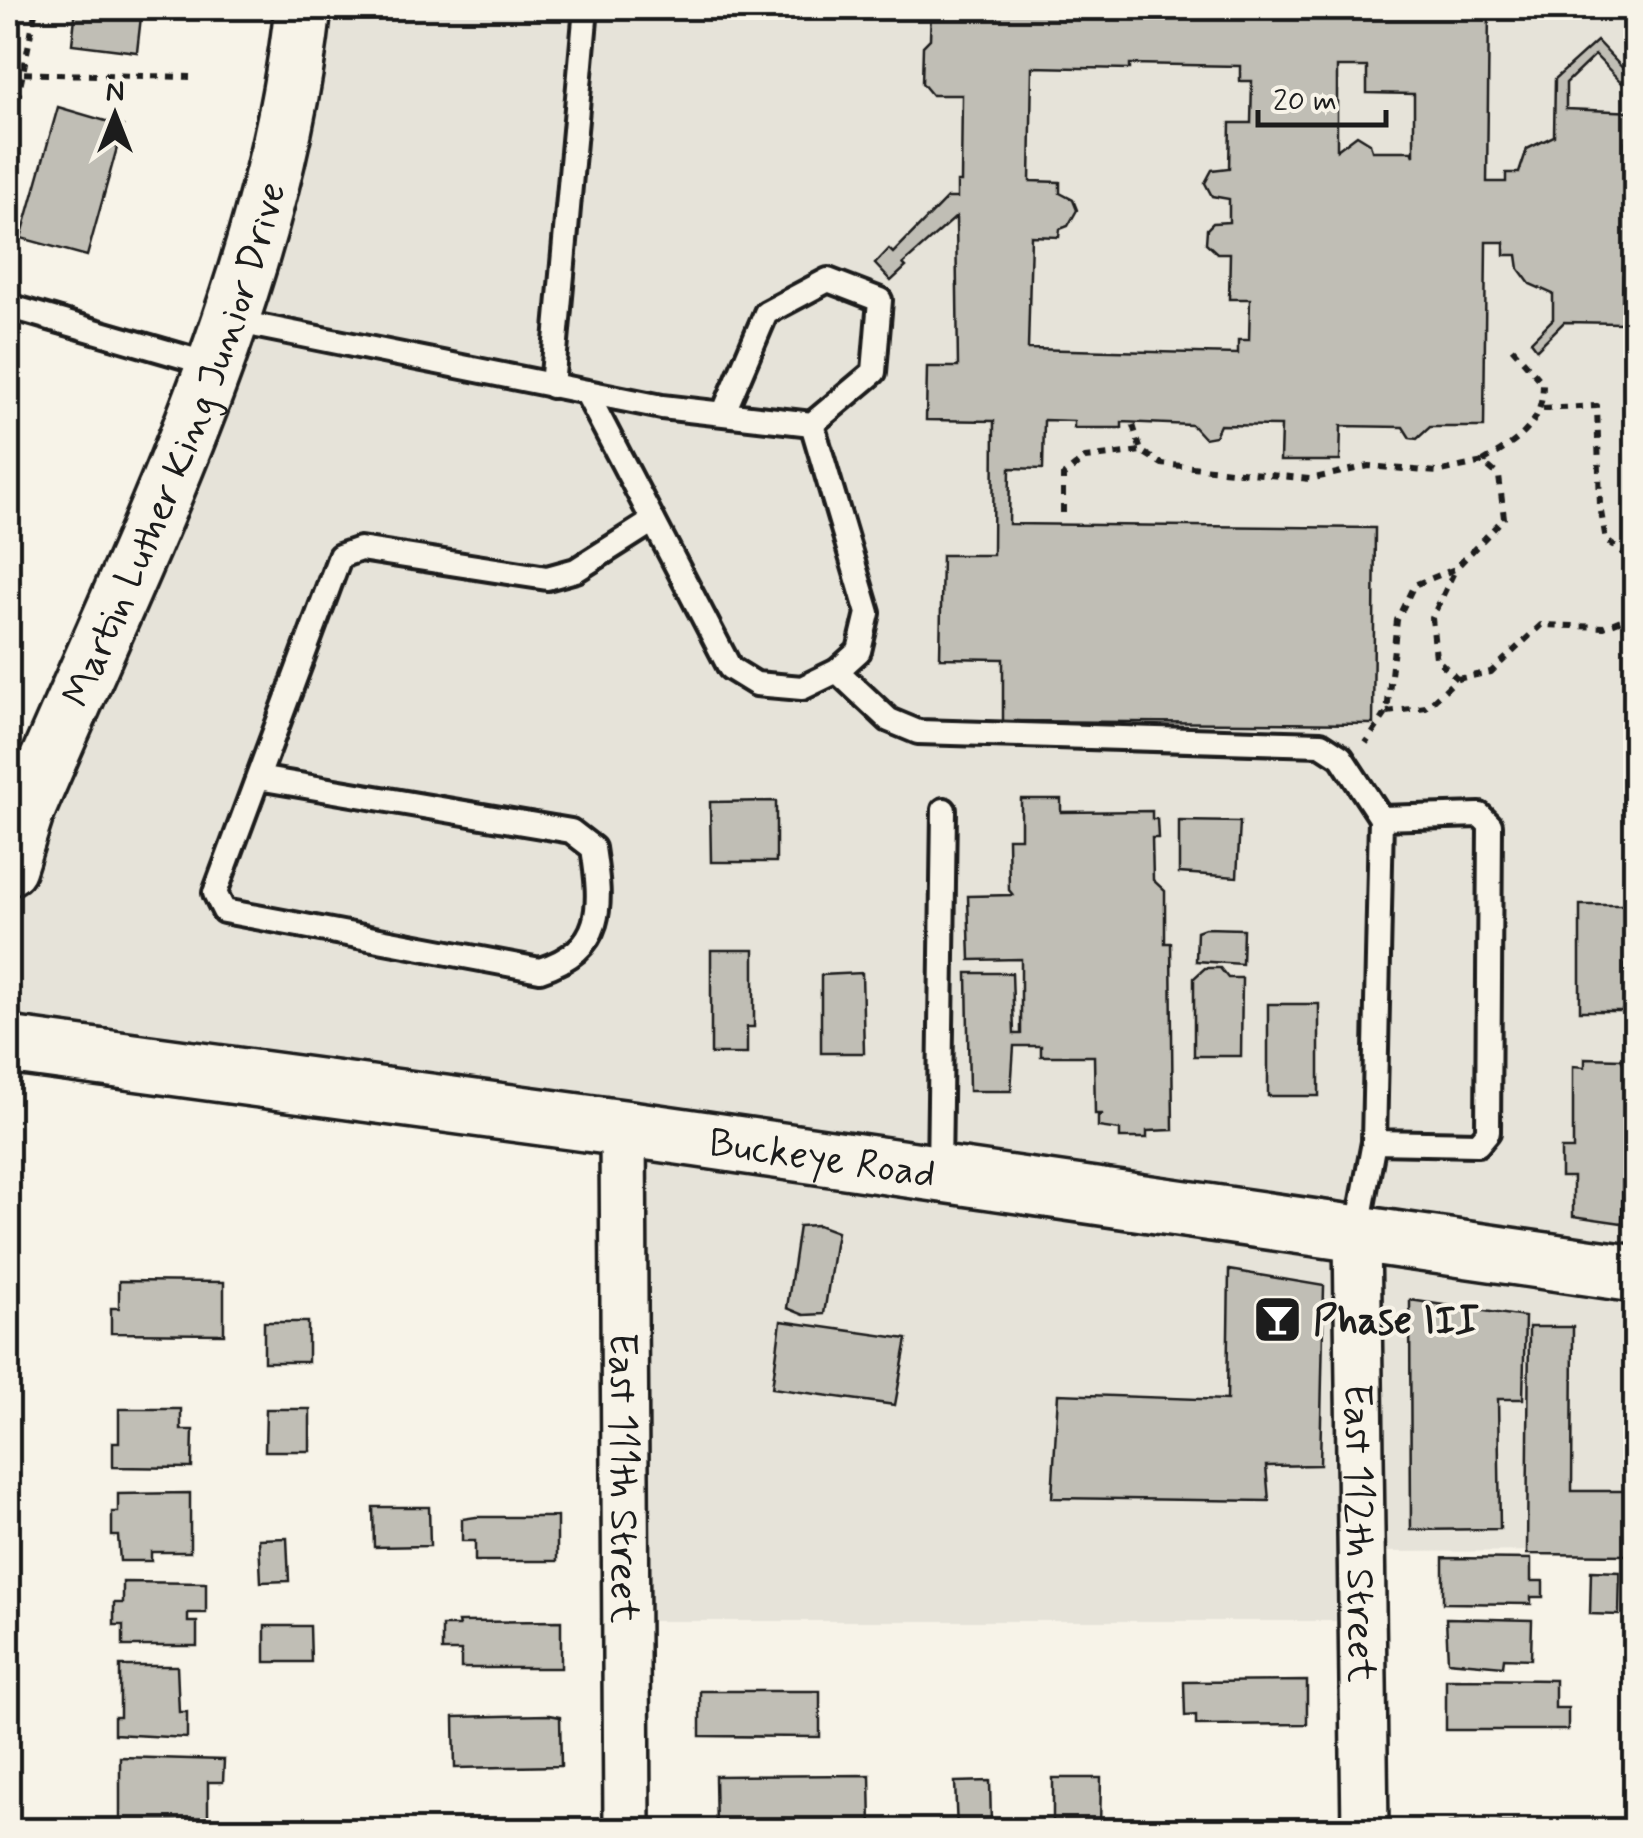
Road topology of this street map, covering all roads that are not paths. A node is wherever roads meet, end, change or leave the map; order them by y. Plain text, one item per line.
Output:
1 (303, 8) edge
2 (586, 8) edge
3 (8, 306) edge
4 (225, 343) junction
5 (552, 386) junction
6 (586, 392) junction
7 (723, 414) junction
8 (812, 424) junction
9 (653, 522) junction
10 (837, 671) junction
11 (258, 778) junction
12 (944, 810) dead end
13 (1381, 818) junction
14 (8, 868) edge
15 (8, 1044) edge
16 (623, 1128) junction
17 (1374, 1142) junction
18 (940, 1174) junction
19 (1357, 1233) junction
20 (1636, 1274) edge
21 (627, 1830) edge
22 (1365, 1830) edge

1 - 4 street, Martin Luther King Junior Drive
2 - 5 lane
3 - 4 lane
4 - 5 lane
4 - 14 street, Martin Luther King Junior Drive
5 - 6 lane
6 - 7 lane
6 - 9 lane
7 - 8 lane
7 - 8 lane
8 - 10 lane
9 - 10 lane
9 - 11 lane
10 - 13 lane
11 - 11 lane
12 - 18 lane
13 - 17 lane
13 - 17 lane
15 - 16 street, Buckeye Road
16 - 18 street, Buckeye Road
16 - 21 street, East 111th Street
17 - 19 lane
18 - 19 street, Buckeye Road
19 - 20 street, Buckeye Road
19 - 22 street, East 112th Street

